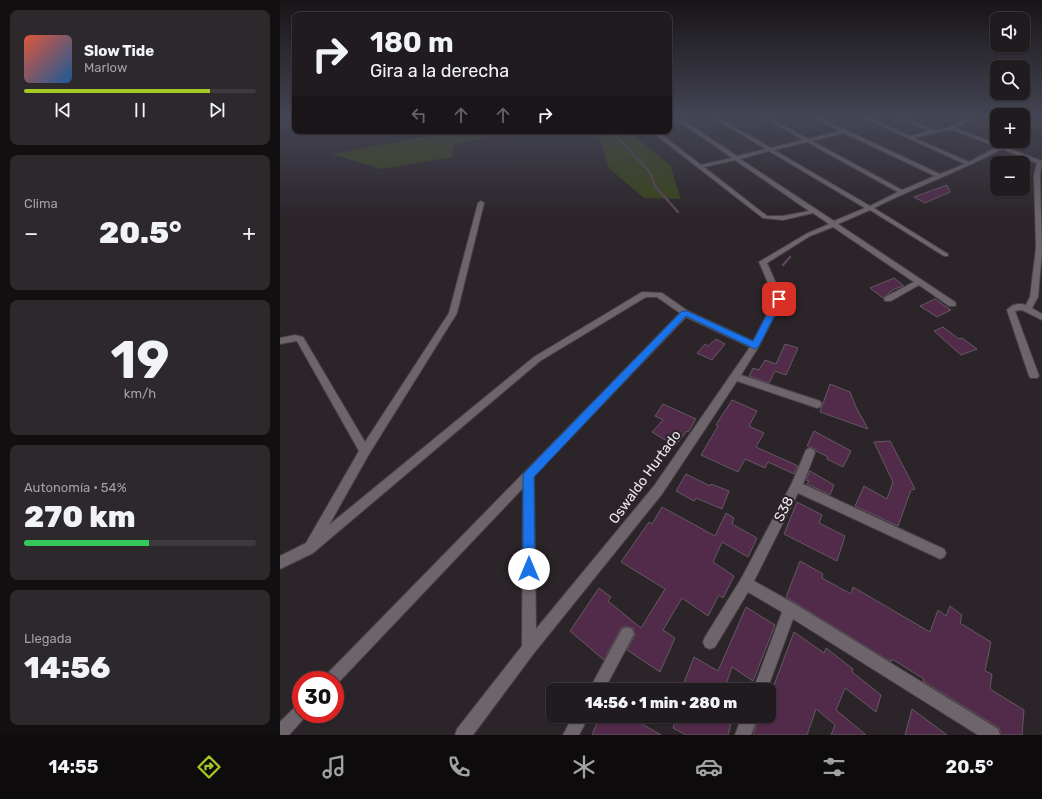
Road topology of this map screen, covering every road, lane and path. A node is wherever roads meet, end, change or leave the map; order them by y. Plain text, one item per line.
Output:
1 (681, 151) edge
2 (725, 151) edge
3 (763, 151) edge
4 (771, 151) edge
5 (828, 151) edge
6 (887, 151) edge
7 (941, 151) edge
8 (993, 151) edge
9 (1012, 151) edge
10 (735, 158) junction
11 (1041, 163) edge
12 (968, 164) junction
13 (700, 166) junction
14 (939, 176) junction
15 (902, 192) junction
16 (481, 203) dead end
17 (870, 208) junction
18 (815, 211) junction
19 (834, 224) junction
20 (946, 255) dead end
21 (919, 282) junction
22 (888, 299) dead end
23 (952, 304) dead end
24 (1028, 309) junction
25 (684, 313) junction
26 (1042, 317) edge
27 (280, 341) edge
28 (755, 346) junction
29 (734, 376) junction
30 (1034, 376) dead end
31 (817, 404) dead end
32 (365, 451) junction
33 (810, 453) dead end
34 (529, 475) junction
35 (796, 486) junction
36 (309, 550) junction
37 (940, 553) dead end
38 (280, 563) edge
39 (746, 584) junction
40 (790, 609) junction
41 (627, 634) dead end
42 (710, 642) dead end
43 (529, 648) junction
44 (340, 671) edge
45 (600, 683) edge
46 (763, 683) edge
47 (292, 720) edge
48 (577, 723) edge
49 (747, 723) edge
50 (280, 733) edge
51 (463, 735) edge
52 (571, 735) edge
53 (743, 735) edge
54 (992, 735) edge

1 - 13 street
2 - 10 street
3 - 10 street
4 - 17 street
5 - 15 street
6 - 14 street
7 - 12 street
8 - 12 street, Oswaldo Hurtado
9 - 11 street
10 - 13 street
10 - 18 street
11 - 24 street
12 - 14 street, Oswaldo Hurtado
13 - 18 street
14 - 15 street, Oswaldo Hurtado
15 - 17 street, Oswaldo Hurtado
16 - 32 street
17 - 19 street, Oswaldo Hurtado
17 - 20 street
18 - 19 street
19 - 21 street
19 - 28 street, Oswaldo Hurtado
21 - 22 street
21 - 23 street
24 - 26 street
24 - 30 street
25 - 28 street
25 - 34 street
25 - 36 street
27 - 32 street
28 - 29 street, Oswaldo Hurtado
29 - 31 street
29 - 43 street, Oswaldo Hurtado
32 - 36 street
33 - 35 street
34 - 43 street
34 - 44 street
35 - 37 street, S38
35 - 39 street, S38
36 - 38 street
39 - 40 street
39 - 42 street, S38
40 - 46 street
40 - 54 street
41 - 45 street
43 - 51 street, Oswaldo Hurtado
47 - 50 street
48 - 52 street
49 - 53 street

